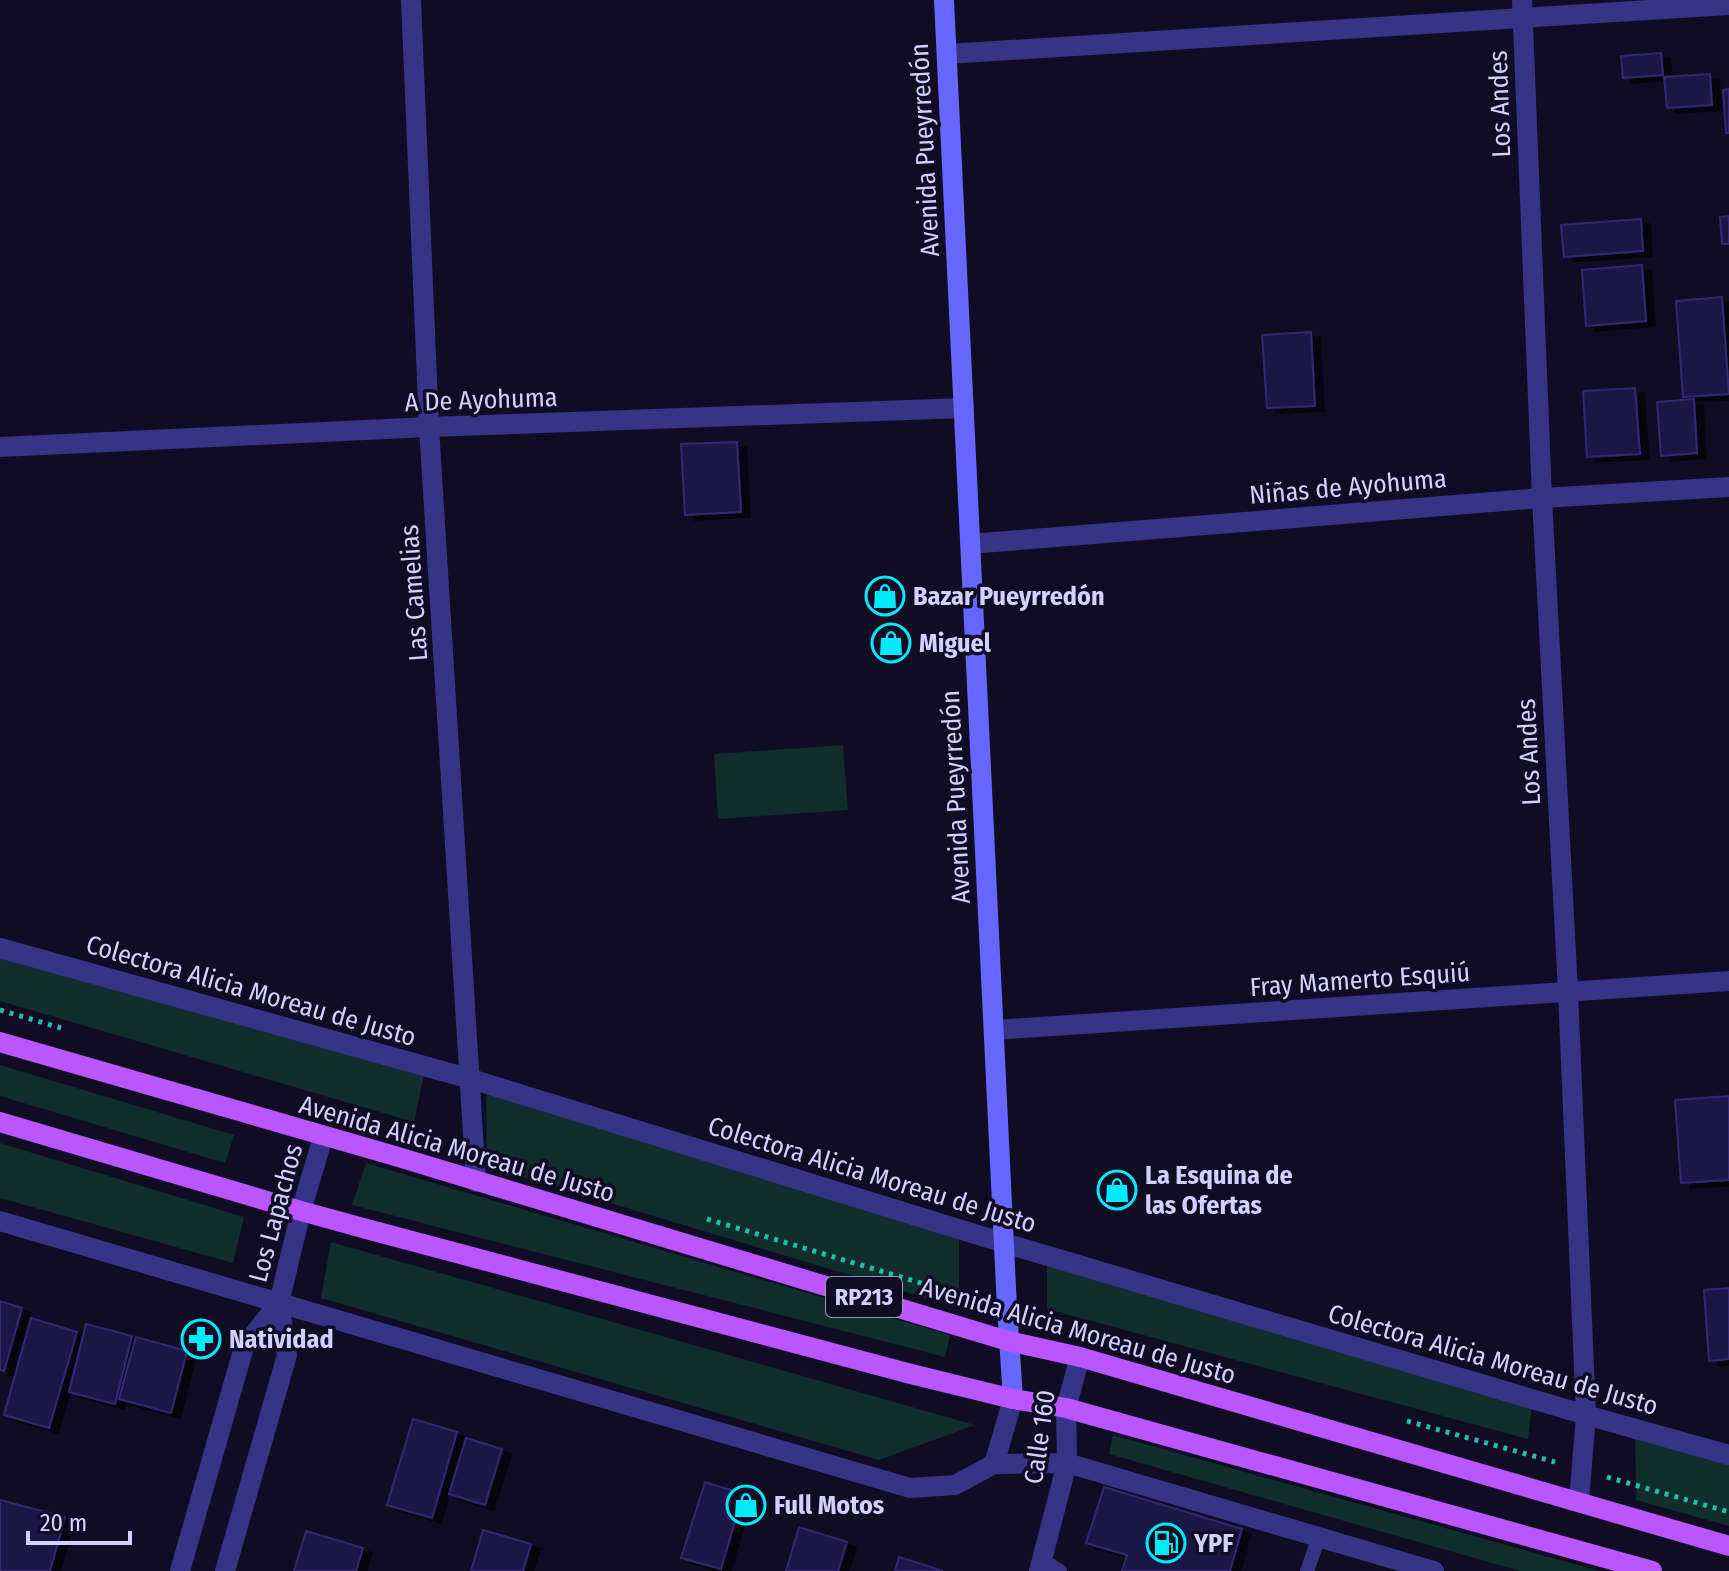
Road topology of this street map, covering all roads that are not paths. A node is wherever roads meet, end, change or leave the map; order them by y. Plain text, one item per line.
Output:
1 (411, 0) edge
2 (944, 0) edge
3 (1729, 5) edge
4 (1522, 9) edge
5 (947, 54) junction
6 (964, 408) junction
7 (429, 427) junction
8 (0, 447) edge
9 (1729, 487) edge
10 (1542, 498) junction
11 (970, 544) junction
12 (0, 948) edge
13 (1729, 981) edge
14 (1568, 992) junction
15 (994, 1030) junction
16 (0, 1042) edge
17 (471, 1079) junction
18 (0, 1122) edge
19 (323, 1137) junction
20 (476, 1182) junction
21 (301, 1211) junction
22 (0, 1221) edge
23 (1004, 1243) junction
24 (279, 1303) junction
25 (1008, 1341) junction
26 (1080, 1357) junction
27 (1013, 1399) junction
28 (1066, 1408) junction
29 (1586, 1415) junction
30 (1729, 1455) edge
31 (1067, 1463) junction
32 (994, 1464) junction
33 (1579, 1501) junction
34 (1319, 1537) junction
35 (1729, 1546) edge
36 (1041, 1565) edge
37 (180, 1571) edge
38 (225, 1571) edge
39 (1060, 1571) edge
40 (1307, 1571) edge
41 (1434, 1571) edge
42 (1652, 1571) edge

1 - 7 street, Las Camelias
2 - 5 main road, Avenida Pueyrredón
3 - 4 street
4 - 5 street
4 - 10 street, Los Andes
5 - 6 main road, Avenida Pueyrredón
6 - 7 street, A De Ayohuma
6 - 11 main road, Avenida Pueyrredón
7 - 8 street, A De Ayohuma
7 - 17 street, Las Camelias
9 - 10 street, Niñas de Ayohuma
10 - 11 street, Niñas de Ayohuma
10 - 14 street, Los Andes
11 - 15 main road, Avenida Pueyrredón
12 - 17 street, Colectora Alicia Moreau de Justo
13 - 14 street, Fray Mamerto Esquiú
14 - 15 street, Fray Mamerto Esquiú
14 - 29 street, Los Andes
15 - 23 main road, Avenida Pueyrredón
16 - 19 main road, Avenida Alicia Moreau de Justo / RP213
17 - 20 street, Las Camelias
17 - 23 street, Colectora Alicia Moreau de Justo
18 - 21 main road, RP213
19 - 20 main road, Avenida Alicia Moreau de Justo / RP213
19 - 21 street, Los Lapachos
20 - 25 main road, Avenida Alicia Moreau de Justo / RP213
21 - 24 street, Los Lapachos
21 - 27 main road, RP213
22 - 24 street
23 - 25 main road, Avenida Pueyrredón
23 - 29 street, Colectora Alicia Moreau de Justo
24 - 32 street
24 - 37 street, Los Lapachos
24 - 38 street, Los Lapachos
25 - 26 main road, Avenida Alicia Moreau de Justo / RP213
25 - 27 main road, Avenida Pueyrredón
26 - 28 street, Calle 160
26 - 33 main road, Avenida Alicia Moreau de Justo / RP213
27 - 28 main road, RP213
27 - 32 street
28 - 31 street, Calle 160
28 - 42 main road, RP213
29 - 30 street, Colectora Alicia Moreau de Justo
29 - 33 street, Los Andes
31 - 32 street
31 - 34 street
31 - 36 street, Calle 160
33 - 35 main road, Avenida Alicia Moreau de Justo / RP213
34 - 40 lane
34 - 41 street
36 - 39 lane

